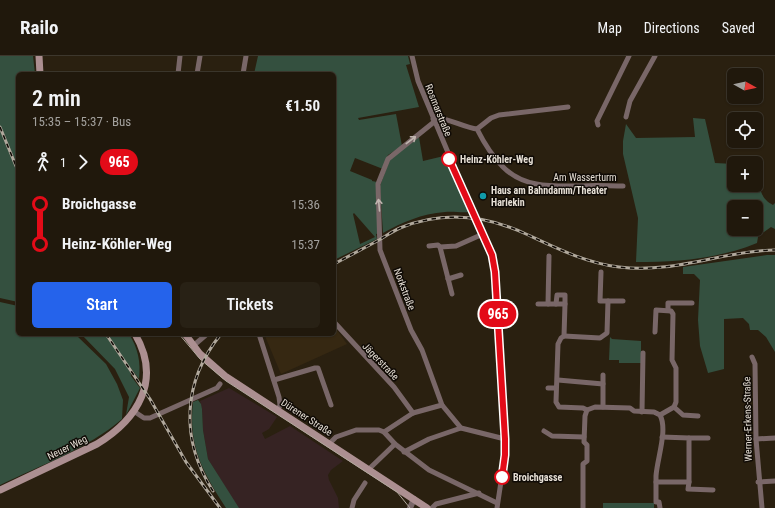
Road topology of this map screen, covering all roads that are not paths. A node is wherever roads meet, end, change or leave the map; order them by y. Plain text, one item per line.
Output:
1 (39, 56) edge
2 (180, 56) edge
3 (200, 56) edge
4 (246, 56) edge
5 (412, 56) edge
6 (629, 56) edge
7 (655, 56) edge
8 (40, 72) edge
9 (178, 72) edge
10 (197, 72) edge
11 (243, 72) edge
12 (568, 107) dead end
13 (626, 117) dead end
14 (434, 120) junction
15 (598, 126) dead end
16 (476, 130) junction
17 (623, 186) dead end
18 (483, 234) junction
19 (430, 246) dead end
20 (440, 247) junction
21 (550, 256) dead end
22 (601, 272) dead end
23 (460, 275) dead end
24 (448, 279) junction
25 (452, 294) dead end
26 (608, 301) junction
27 (623, 301) dead end
28 (692, 303) dead end
29 (538, 304) dead end
30 (548, 304) junction
31 (556, 304) junction
32 (565, 304) junction
33 (668, 309) junction
34 (336, 324) edge
35 (655, 332) dead end
36 (136, 336) edge
37 (186, 336) edge
38 (205, 336) edge
39 (260, 336) edge
40 (564, 336) junction
41 (193, 346) junction
42 (643, 353) dead end
43 (752, 357) dead end
44 (603, 376) dead end
45 (274, 380) junction
46 (558, 380) junction
47 (220, 384) dead end
48 (603, 384) junction
49 (548, 388) dead end
50 (555, 388) junction
51 (331, 405) dead end
52 (442, 405) junction
53 (603, 407) junction
54 (674, 407) junction
55 (278, 410) junction
56 (587, 410) junction
57 (134, 412) junction
58 (642, 412) junction
59 (413, 413) junction
60 (660, 415) junction
61 (698, 416) dead end
62 (461, 428) junction
63 (544, 431) dead end
64 (384, 432) junction
65 (584, 437) junction
66 (662, 437) junction
67 (690, 438) junction
68 (708, 438) dead end
69 (775, 438) edge
70 (505, 439) junction
71 (756, 439) junction
72 (330, 443) junction
73 (394, 444) junction
74 (404, 452) junction
75 (369, 469) junction
76 (775, 481) edge
77 (656, 482) junction
78 (688, 482) junction
79 (758, 482) junction
80 (365, 483) dead end
81 (0, 490) edge
82 (713, 490) dead end
83 (479, 493) junction
84 (414, 499) junction
85 (497, 505) edge
86 (352, 508) edge
87 (410, 508) edge
88 (427, 508) edge
89 (432, 508) edge
90 (583, 508) edge
91 (660, 508) edge
92 (762, 508) edge

1 - 8 main road
2 - 9 street
3 - 10 street
4 - 11 street
5 - 14 street, Rosmarstraße
6 - 15 street
7 - 13 street
12 - 16 street
14 - 16 street
14 - 18 street, Rosmarstraße
52 -> 14 street, Norkstraße
16 - 17 street, Am Wasserturm
18 - 20 street
18 - 70 street, Rosmarstraße
19 - 20 street
20 - 24 street
21 - 30 street
22 - 26 street
23 - 24 street
24 - 25 street
26 - 27 street
26 - 40 street
28 - 33 street
29 - 30 street
30 - 31 street
31 - 32 street
31 - 32 street
32 - 40 street
33 - 35 street
33 - 54 street
34 - 59 street, Jägerstraße
36 - 57 main road, Neuer Weg
37 - 41 main road, Dürener Straße
38 - 41 street
39 - 45 street
40 - 46 street
41 - 55 main road, Dürener Straße
42 - 58 street
43 - 71 street, Werner-Erkens-Straße
44 - 48 street
45 - 51 street
45 - 55 street
46 - 48 street
46 - 50 street
47 - 57 street
48 - 53 street
49 - 50 street
50 - 56 street
52 - 59 street
52 - 62 street, Norkstraße
53 - 56 street
53 - 58 street
54 - 60 street
54 - 61 street
55 - 72 main road, Dürener Straße
56 - 65 street
57 - 81 main road, Neuer Weg
58 - 60 street
59 - 64 street
60 - 66 street
62 - 70 street
62 - 74 street
63 - 65 street
64 - 72 street
64 - 73 street
65 - 90 street
66 - 67 street
66 - 77 street
67 - 68 street
67 - 78 street
69 - 71 street
70 - 85 street, Rosmarstraße
71 - 79 street, Werner-Erkens-Straße
72 - 75 main road, Dürener Straße
73 - 74 street
73 - 75 street
74 - 83 street
75 - 84 main road, Dürener Straße
76 - 79 street
77 - 78 street
77 - 91 street
78 - 82 street
79 - 92 street, Werner-Erkens-Straße
80 - 86 street
83 - 85 street
83 - 89 street
84 - 87 street
84 - 88 main road, Dürener Straße

